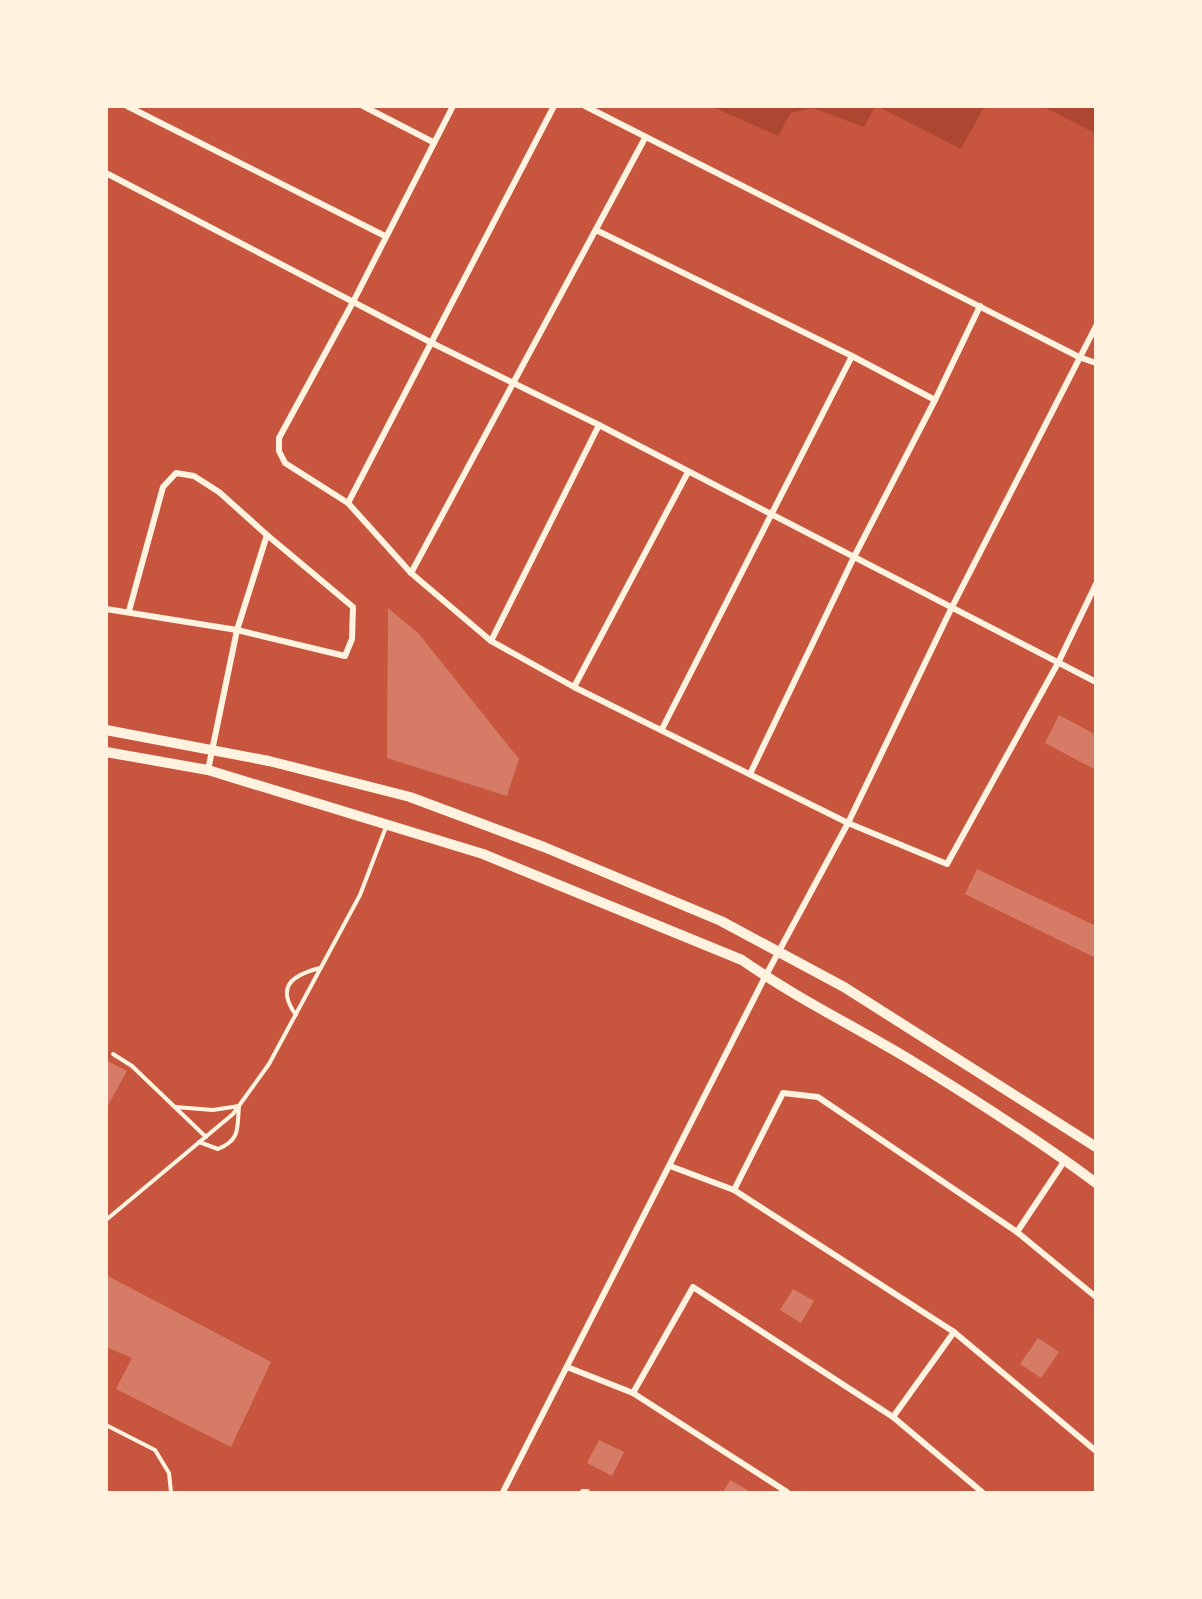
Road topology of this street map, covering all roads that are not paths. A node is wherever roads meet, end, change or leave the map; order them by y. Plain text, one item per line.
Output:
1 (127, 106) edge
2 (363, 106) edge
3 (453, 106) edge
4 (554, 106) edge
5 (585, 106) edge
6 (645, 138) junction
7 (433, 142) junction
8 (106, 172) edge
9 (596, 230) junction
10 (385, 236) junction
11 (353, 302) junction
12 (980, 306) junction
13 (1095, 326) edge
14 (432, 344) junction
15 (852, 356) junction
16 (1079, 357) junction
17 (1095, 363) edge
18 (515, 383) junction
19 (935, 400) junction
20 (599, 425) junction
21 (688, 472) junction
22 (348, 503) junction
23 (770, 514) junction
24 (267, 535) junction
25 (854, 557) junction
26 (411, 573) junction
27 (1095, 584) edge
28 (952, 608) junction
29 (106, 609) edge
30 (129, 611) junction
31 (237, 630) junction
32 (491, 641) junction
33 (1058, 663) junction
34 (1095, 682) edge
35 (574, 687) junction
36 (662, 729) junction
37 (106, 730) edge
38 (212, 750) junction
39 (106, 752) edge
40 (208, 770) junction
41 (750, 774) junction
42 (848, 823) junction
43 (387, 824) junction
44 (779, 951) junction
45 (321, 968) junction
46 (765, 977) junction
47 (296, 1015) junction
48 (113, 1054) dead end
49 (239, 1106) junction
50 (175, 1107) junction
51 (206, 1137) junction
52 (199, 1142) junction
53 (1095, 1147) edge
54 (1065, 1160) junction
55 (670, 1166) junction
56 (1095, 1183) edge
57 (734, 1190) junction
58 (106, 1220) edge
59 (1017, 1232) junction
60 (1095, 1297) edge
61 (954, 1332) junction
62 (567, 1367) junction
63 (633, 1393) junction
64 (893, 1417) junction
65 (106, 1425) edge
66 (1095, 1451) edge
67 (171, 1492) edge
68 (503, 1492) edge
69 (787, 1492) edge
70 (982, 1492) edge

1 - 10 street
2 - 7 street
3 - 7 street
4 - 14 street
5 - 6 street
6 - 9 street
6 - 12 street
7 - 10 street
8 - 11 street
9 - 15 street
9 - 18 street
10 - 11 street
11 - 14 street
11 - 22 street
12 - 16 street
12 - 19 street
13 - 16 street
14 - 18 street
14 - 22 street
15 - 19 street
15 - 23 street
16 - 17 street
16 - 28 street
18 - 20 street
18 - 26 street
19 - 25 street
20 - 21 street
20 - 32 street
21 - 23 street
21 - 35 street
22 - 26 street
23 - 25 street
23 - 36 street
24 - 30 street
24 - 31 street
24 - 31 street
25 - 28 street
25 - 41 street
26 - 32 street
27 - 33 street
28 - 33 street
28 - 42 street
29 - 30 street
30 - 31 street
31 - 38 street
32 - 35 street
33 - 34 street
33 - 42 street
35 - 36 street
36 - 41 street
37 - 38 street
38 - 40 street
38 - 44 street
39 - 40 street
40 - 43 street
41 - 42 street
42 - 44 street
43 - 45 lane
43 - 46 street
44 - 46 street
44 - 53 street
45 - 47 lane
45 - 47 lane
46 - 54 street
46 - 55 street
47 - 49 lane
48 - 50 lane
49 - 50 lane
49 - 51 lane
49 - 52 lane
50 - 51 lane
51 - 52 lane
52 - 58 lane
54 - 56 street
54 - 59 street
55 - 57 street
55 - 62 street
57 - 59 street
57 - 61 street
59 - 60 street
61 - 64 street
61 - 66 street
62 - 63 street
62 - 68 street
63 - 64 street
63 - 69 street
64 - 70 street
65 - 67 lane

